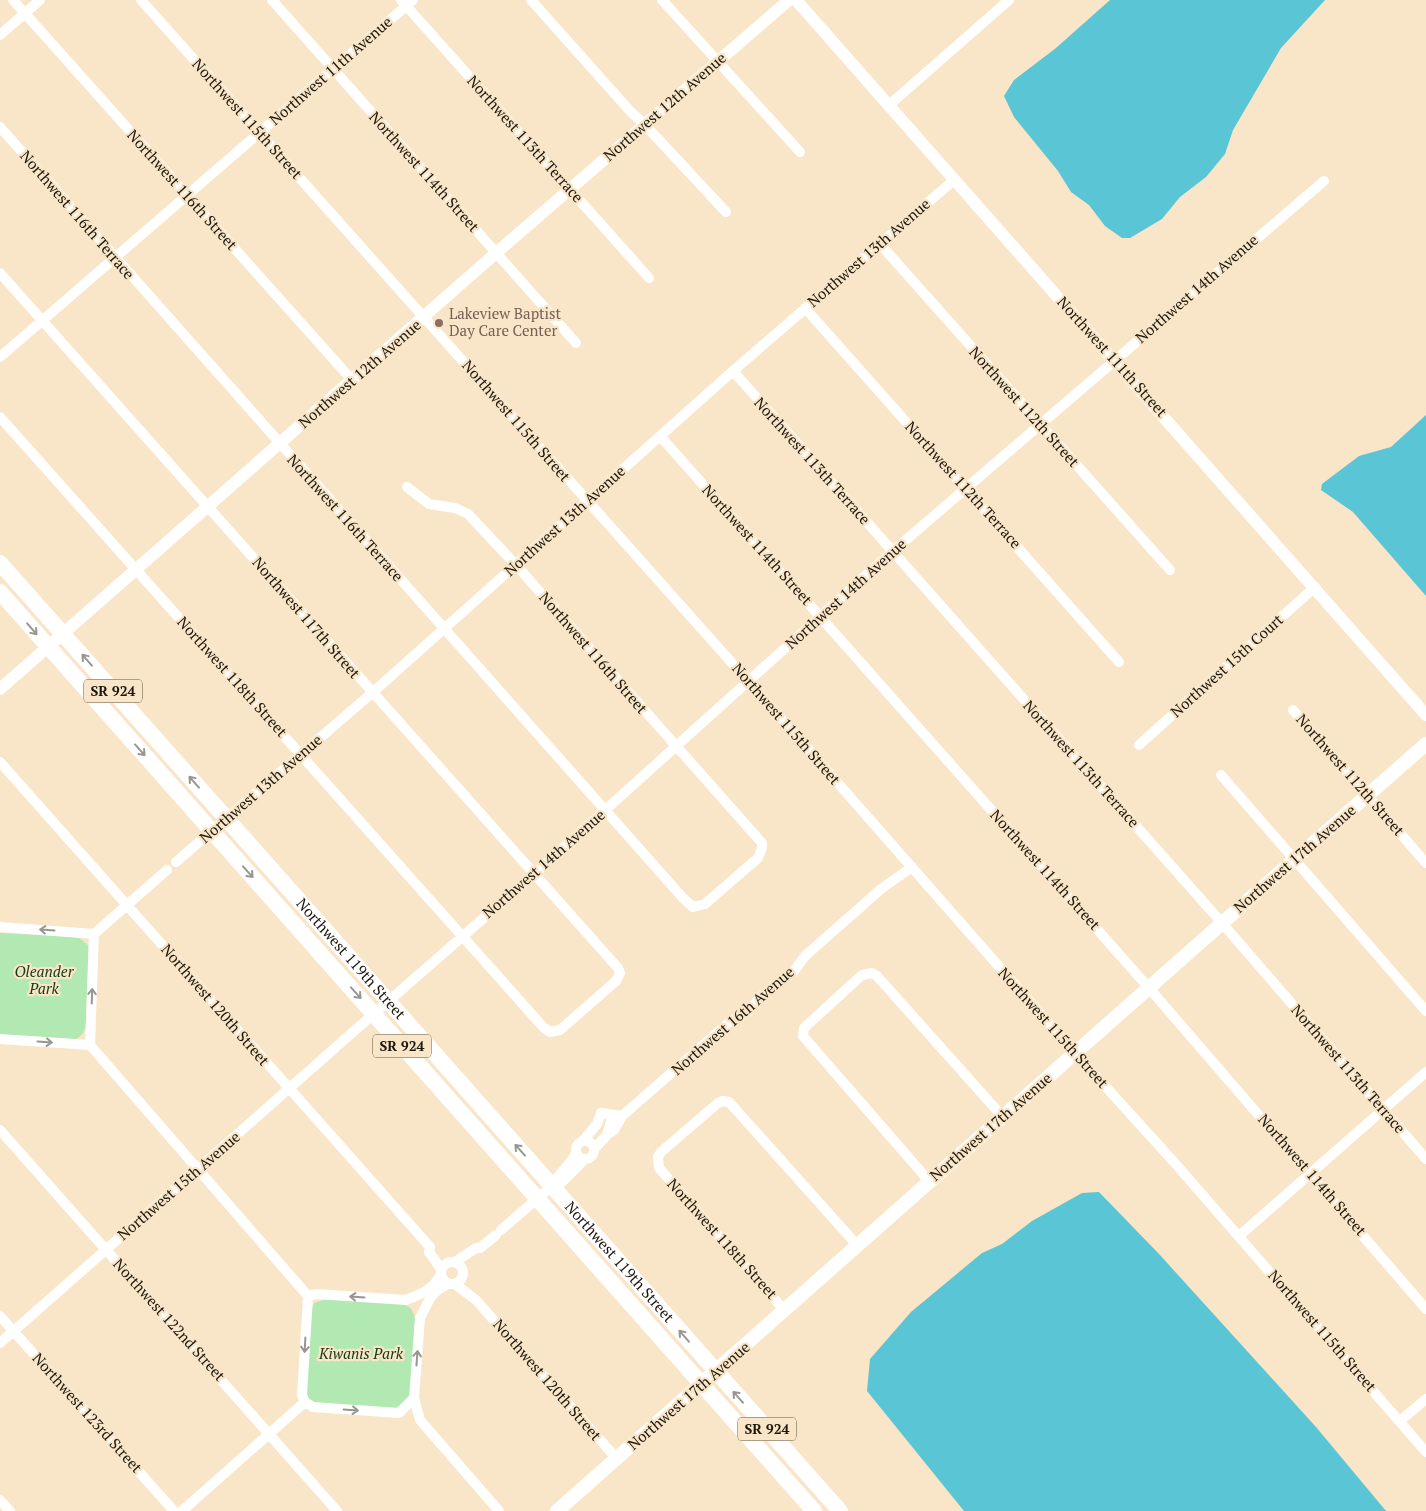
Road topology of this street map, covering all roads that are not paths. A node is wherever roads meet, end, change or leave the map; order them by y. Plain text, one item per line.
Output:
1 (14, 0) edge
2 (40, 0) edge
3 (141, 0) edge
4 (272, 0) edge
5 (531, 0) edge
6 (662, 0) edge
7 (789, 0) edge
8 (796, 0) edge
9 (1009, 0) edge
10 (407, 2) edge
11 (25, 13) junction
12 (0, 35) edge
13 (717, 61) junction
14 (333, 70) junction
15 (888, 106) junction
16 (646, 126) junction
17 (0, 127) edge
18 (259, 134) junction
19 (800, 152) dead end
20 (954, 180) junction
21 (1324, 181) dead end
22 (569, 190) junction
23 (187, 196) junction
24 (726, 212) dead end
25 (880, 244) junction
26 (496, 253) junction
27 (115, 258) junction
28 (0, 273) edge
29 (649, 278) dead end
30 (805, 308) junction
31 (424, 318) junction
32 (42, 320) junction
33 (576, 343) dead end
34 (0, 357) edge
35 (1115, 360) junction
36 (733, 371) junction
37 (352, 380) junction
38 (0, 417) edge
39 (1040, 425) junction
40 (660, 436) junction
41 (279, 444) junction
42 (407, 487) dead end
43 (966, 488) junction
44 (587, 500) junction
45 (208, 506) junction
46 (893, 551) junction
47 (0, 563) edge
48 (516, 565) junction
49 (136, 570) junction
50 (1170, 570) dead end
51 (1315, 588) junction
52 (0, 592) edge
53 (820, 616) junction
54 (444, 629) junction
55 (64, 634) junction
56 (48, 647) junction
57 (1119, 662) dead end
58 (748, 682) junction
59 (0, 689) edge
60 (372, 693) junction
61 (1293, 710) dead end
62 (1426, 715) edge
63 (1426, 744) edge
64 (1139, 745) dead end
65 (676, 748) junction
66 (302, 754) junction
67 (0, 762) edge
68 (1221, 775) dead end
69 (1368, 795) junction
70 (604, 811) junction
71 (226, 819) junction
72 (212, 831) junction
73 (1295, 858) junction
74 (176, 862) dead end
75 (1426, 863) edge
76 (912, 867) junction
77 (167, 870) dead end
78 (533, 875) junction
79 (128, 906) junction
80 (693, 907) joint
81 (1222, 923) junction
82 (0, 927) edge
83 (94, 934) junction
84 (463, 936) junction
85 (1149, 988) junction
86 (389, 1002) junction
87 (1426, 1011) edge
88 (374, 1014) junction
89 (544, 1028) joint
90 (0, 1040) edge
91 (90, 1045) junction
92 (1075, 1054) junction
93 (1426, 1072) edge
94 (289, 1088) junction
95 (1383, 1110) junction
96 (618, 1116) junction
97 (1002, 1116) junction
98 (597, 1124) junction
99 (0, 1130) edge
100 (607, 1132) junction
101 (583, 1141) junction
102 (594, 1149) junction
103 (576, 1153) junction
104 (585, 1159) junction
105 (1426, 1159) edge
106 (198, 1169) junction
107 (1311, 1174) junction
108 (929, 1181) junction
109 (552, 1186) junction
110 (538, 1199) junction
111 (1239, 1236) junction
112 (857, 1245) junction
113 (430, 1247) junction
114 (480, 1248) junction
115 (106, 1250) junction
116 (452, 1262) junction
117 (441, 1272) junction
118 (463, 1273) junction
119 (452, 1284) junction
120 (308, 1296) junction
121 (406, 1300) junction
122 (476, 1300) junction
123 (1426, 1309) edge
124 (785, 1311) junction
125 (0, 1316) edge
126 (420, 1318) junction
127 (14, 1331) junction
128 (0, 1343) edge
129 (716, 1373) junction
130 (702, 1386) junction
131 (414, 1398) junction
132 (1426, 1399) edge
133 (305, 1402) junction
134 (399, 1413) junction
135 (420, 1420) junction
136 (1400, 1421) junction
137 (269, 1434) junction
138 (1426, 1452) edge
139 (617, 1459) junction
140 (0, 1500) edge
141 (10, 1511) edge
142 (174, 1511) edge
143 (182, 1511) edge
144 (337, 1511) edge
145 (499, 1511) edge
146 (557, 1511) edge
147 (814, 1511) edge
148 (840, 1511) edge

1 - 11 street, Northwest 116th Street
2 - 11 street
3 - 18 street, Northwest 115th Street
4 - 14 street, Northwest 114th Street
5 - 16 street
6 - 13 street
7 - 13 street, Northwest 12th Avenue
8 - 15 street, Northwest 111th Street
9 - 15 street
10 - 14 street, Northwest 11th Avenue
10 - 22 street, Northwest 113th Terrace
11 - 12 street
11 - 23 street, Northwest 116th Street
13 - 16 street, Northwest 12th Avenue
13 - 19 street
14 - 18 street, Northwest 11th Avenue
14 - 26 street, Northwest 114th Street
15 - 20 street, Northwest 111th Street
16 - 22 street, Northwest 12th Avenue
16 - 24 street
17 - 27 street, Northwest 116th Terrace
18 - 23 street, Northwest 11th Avenue
18 - 31 street, Northwest 115th Street
20 - 25 street, Northwest 13th Avenue
20 - 35 street, Northwest 111th Street
21 - 35 street, Northwest 14th Avenue
22 - 26 street, Northwest 12th Avenue
22 - 29 street, Northwest 113th Terrace
23 - 27 street, Northwest 11th Avenue
23 - 37 street, Northwest 116th Street
25 - 30 street, Northwest 13th Avenue
25 - 39 street, Northwest 112th Street
26 - 31 street, Northwest 12th Avenue
26 - 33 street, Northwest 114th Street
27 - 32 street, Northwest 11th Avenue
27 - 41 street, Northwest 116th Terrace
28 - 32 street, Northwest 117th Street
30 - 36 street, Northwest 13th Avenue
30 - 43 street, Northwest 112th Terrace
31 - 37 street, Northwest 12th Avenue
31 - 44 street, Northwest 115th Street
32 - 34 street, Northwest 11th Avenue
32 - 45 street, Northwest 117th Street
35 - 39 street, Northwest 14th Avenue
35 - 51 street, Northwest 111th Street
36 - 40 street, Northwest 13th Avenue
36 - 46 street, Northwest 113th Terrace
37 - 41 street, Northwest 12th Avenue
38 - 49 street, Northwest 118th Street
39 - 43 street, Northwest 14th Avenue
39 - 50 street, Northwest 112th Street
40 - 44 street, Northwest 13th Avenue
40 - 53 street, Northwest 114th Street
41 - 45 street, Northwest 12th Avenue
41 - 54 street, Northwest 116th Terrace
42 - 48 street, Northwest 116th Street
43 - 46 street, Northwest 14th Avenue
43 - 57 street, Northwest 112th Terrace
44 - 48 street, Northwest 13th Avenue
44 - 58 street, Northwest 115th Street
45 - 49 street, Northwest 12th Avenue
45 - 60 street, Northwest 117th Street
46 - 53 street, Northwest 14th Avenue
46 - 81 street, Northwest 113th Terrace
47 - 55 highway, Northwest 119th Street / SR 924
48 - 54 street, Northwest 13th Avenue
48 - 65 street, Northwest 116th Street
49 - 55 street, Northwest 12th Avenue
49 - 66 street, Northwest 118th Street
51 - 62 street, Northwest 111th Street
51 - 64 street, Northwest 15th Court
52 -> 56 highway, Northwest 119th Street / SR 924
53 - 58 street, Northwest 14th Avenue
53 - 85 street, Northwest 114th Street
54 - 60 street, Northwest 13th Avenue
54 - 70 street, Northwest 116th Terrace
55 - 56 street, Northwest 12th Avenue
71 -> 55 highway, Northwest 119th Street / SR 924
56 - 59 street, Northwest 12th Avenue
56 -> 72 highway, Northwest 119th Street / SR 924
58 - 65 street, Northwest 14th Avenue
58 - 76 street, Northwest 115th Street
60 - 66 street, Northwest 13th Avenue
60 - 78 street, Northwest 117th Street
61 - 69 street, Northwest 112th Street
63 - 69 main road, Northwest 17th Avenue
65 - 70 street, Northwest 14th Avenue
65 - 80 street, Northwest 116th Street
66 - 71 street, Northwest 13th Avenue
66 - 84 street, Northwest 118th Street
67 - 79 street, Northwest 120th Street
68 - 73 street
69 - 73 main road, Northwest 17th Avenue
69 - 75 street, Northwest 112th Street
70 - 78 street, Northwest 14th Avenue
70 - 80 street, Northwest 116th Terrace
71 - 72 street, Northwest 13th Avenue
71 - 86 highway, Northwest 119th Street / SR 924
72 - 74 street, Northwest 13th Avenue
72 -> 88 highway, Northwest 119th Street / SR 924
73 - 81 main road, Northwest 17th Avenue
73 - 87 street
76 - 92 street, Northwest 115th Street
76 - 96 street, Northwest 16th Avenue
77 - 79 street
78 - 84 street, Northwest 14th Avenue
78 - 89 street, Northwest 117th Street
79 - 83 street
79 - 94 street, Northwest 120th Street
81 - 85 main road, Northwest 17th Avenue
81 - 95 street, Northwest 113th Terrace
83 -> 82 street
91 -> 83 street
84 - 86 street, Northwest 14th Avenue
84 - 89 street, Northwest 118th Street
85 - 92 main road, Northwest 17th Avenue
85 - 107 street, Northwest 114th Street
86 - 88 street, Northwest 14th Avenue
109 -> 86 highway, Northwest 119th Street / SR 924
88 - 94 street, Northwest 15th Avenue
88 - 110 highway, Northwest 119th Street / SR 924
90 -> 91 street
91 - 106 street
92 - 97 main road, Northwest 17th Avenue
92 - 111 street, Northwest 115th Street
93 - 95 street
94 - 106 street, Northwest 15th Avenue
94 - 113 street, Northwest 120th Street
95 - 105 street, Northwest 113th Terrace
95 - 107 street
96 - 98 street, Northwest 16th Avenue
96 - 100 street, Northwest 16th Avenue
97 - 108 main road, Northwest 17th Avenue
97 - 108 street
98 - 100 street
98 - 101 street, Northwest 16th Avenue
99 - 115 street, Northwest 122nd Street
100 - 102 street, Northwest 16th Avenue
101 - 102 street
101 - 103 street, Northwest 16th Avenue
102 - 104 street, Northwest 16th Avenue
103 - 104 street
103 - 109 street, Northwest 16th Avenue
104 - 109 street, Northwest 16th Avenue
106 - 115 street, Northwest 15th Avenue
106 - 120 street
107 - 111 street
107 - 123 street, Northwest 114th Street
108 - 112 main road, Northwest 17th Avenue
109 - 110 street, Northwest 16th Avenue
129 -> 109 highway, Northwest 119th Street / SR 924
110 - 114 street, Northwest 16th Avenue
110 - 130 highway, Northwest 119th Street / SR 924
111 - 136 street, Northwest 115th Street
112 - 124 main road, Northwest 17th Avenue
112 - 124 street, Northwest 118th Street
113 - 116 street, Northwest 120th Street
113 - 117 street, Northwest 120th Street
114 - 116 street
114 - 118 street
115 - 127 street, Northwest 15th Avenue
115 - 137 street, Northwest 122nd Street
116 - 117 street
116 - 118 street, Northwest 120th Street
117 - 119 street, Northwest 120th Street
117 - 121 street
118 - 119 street
118 - 122 street, Northwest 120th Street
119 - 122 street, Northwest 120th Street
119 - 126 street
121 -> 120 street
120 -> 133 street
121 - 126 street
122 - 139 street, Northwest 120th Street
124 - 129 main road, Northwest 17th Avenue
125 - 127 street, Northwest 123rd Street
131 -> 126 street
127 - 128 street, Northwest 15th Avenue
127 - 142 street, Northwest 123rd Street
129 - 130 main road, Northwest 17th Avenue
148 -> 129 highway, Northwest 119th Street / SR 924
130 - 139 main road, Northwest 17th Avenue
130 - 147 highway, Northwest 119th Street / SR 924
131 - 134 street
131 - 135 street
132 - 136 street
133 -> 134 street
133 - 137 street
134 - 135 street
135 - 145 street
136 - 138 street, Northwest 115th Street
137 - 143 street
137 - 144 street, Northwest 122nd Street
139 - 146 main road, Northwest 17th Avenue
140 - 141 street

